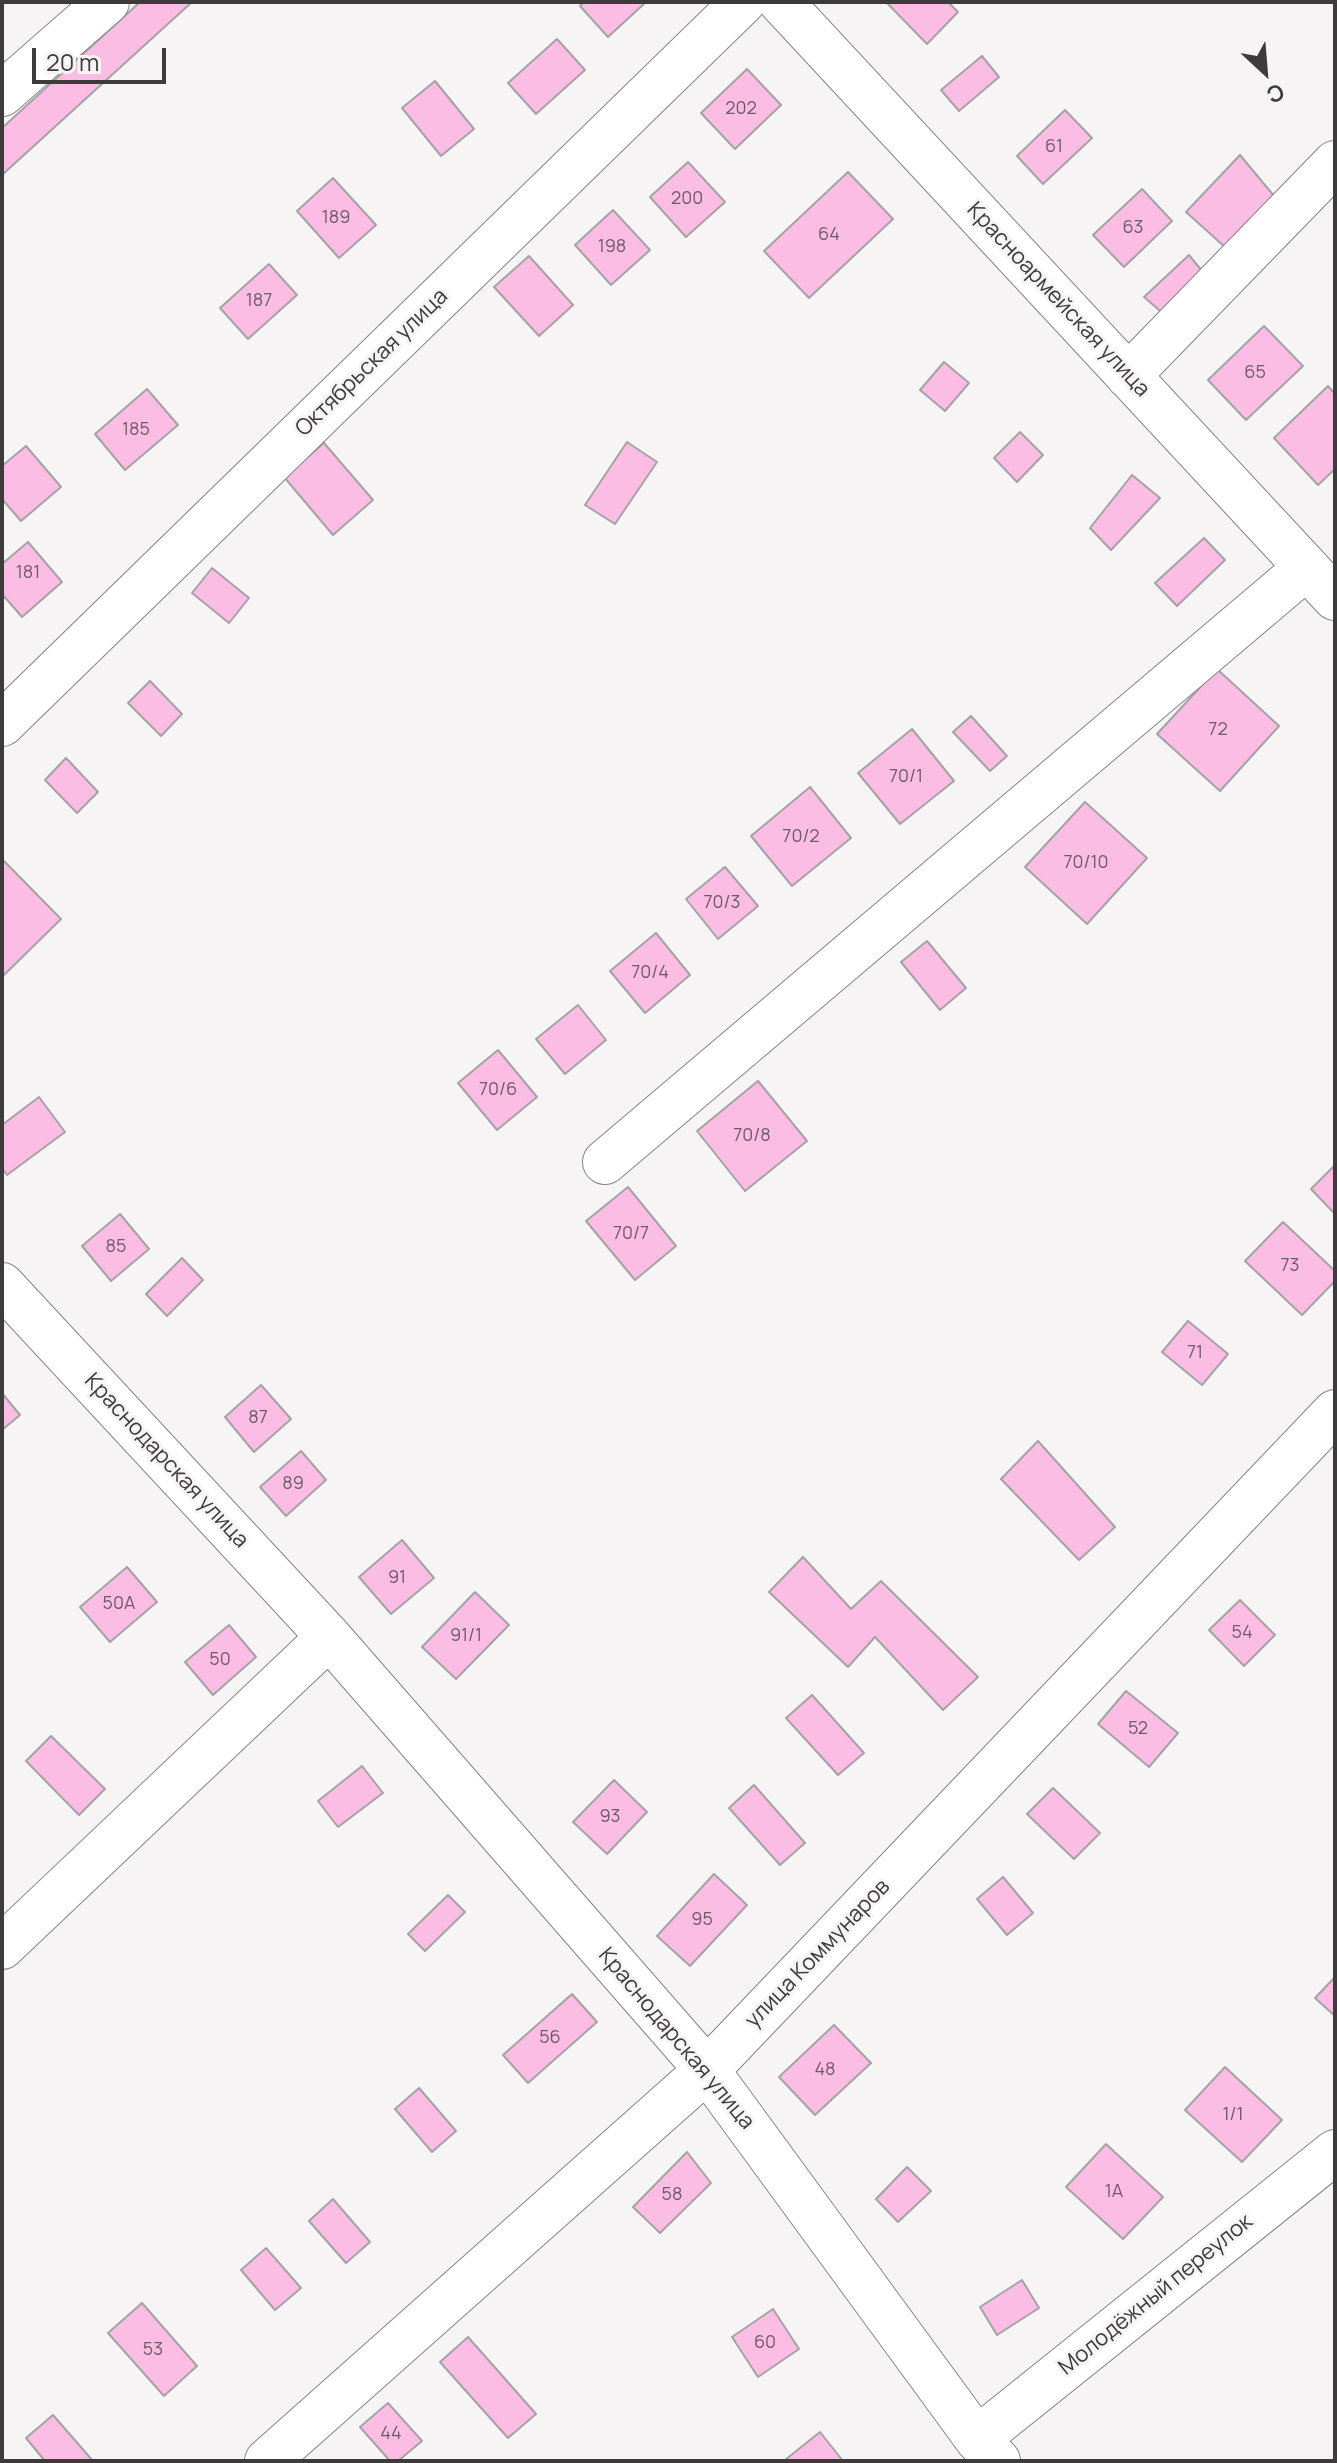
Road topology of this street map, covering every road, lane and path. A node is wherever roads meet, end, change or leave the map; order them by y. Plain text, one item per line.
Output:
1 (743, 2) edge
2 (781, 2) edge
3 (91, 7) edge
4 (2, 94) edge
5 (1335, 163) edge
6 (1128, 376) junction
7 (1320, 583) edge
8 (2, 724) edge
9 (605, 1162) dead end
10 (2, 1285) edge
11 (1335, 1412) edge
12 (329, 1637) junction
13 (2, 1947) edge
14 (707, 2070) junction
15 (1335, 2152) edge
16 (987, 2450) edge
17 (267, 2461) edge

1 - 8 street, Октябрьская улица
2 - 6 street, Красноармейская улица
3 - 4 street
5 - 6 street
6 - 7 street, Красноармейская улица
7 - 9 street
10 - 12 street, Краснодарская улица
11 - 14 street, улица Коммунаров
12 - 13 street
12 - 14 street, Краснодарская улица
14 - 16 street, Краснодарская улица
14 - 17 street, улица Коммунаров
15 - 16 street, Молодёжный переулок

